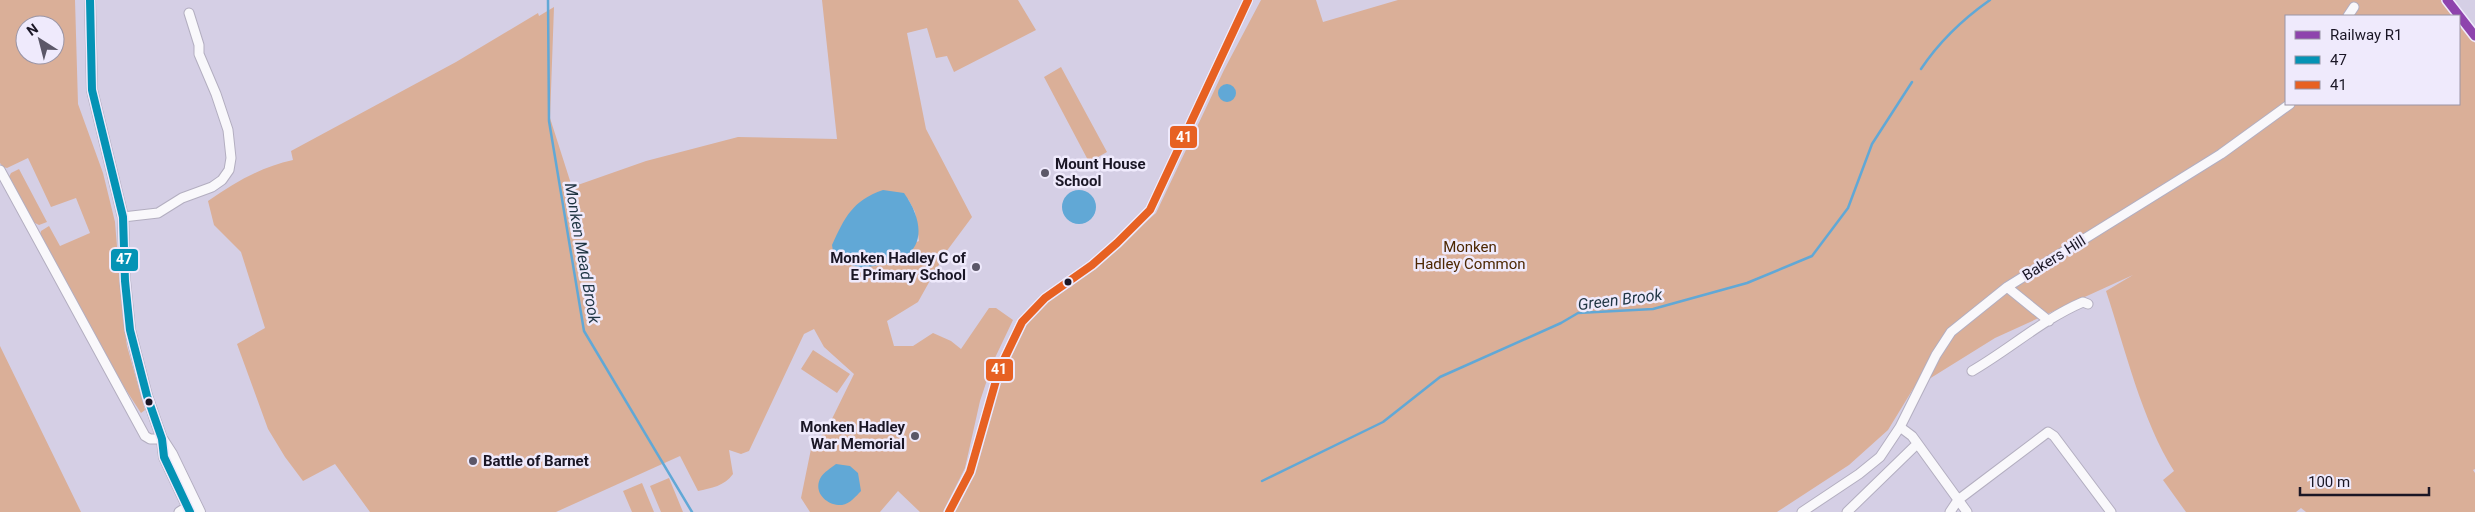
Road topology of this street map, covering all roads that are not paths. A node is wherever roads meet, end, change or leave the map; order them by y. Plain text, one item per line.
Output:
1 (90, 0) edge
2 (1248, 0) edge
3 (2354, 7) dead end
4 (189, 13) dead end
5 (2349, 15) edge
6 (2289, 105) edge
7 (0, 170) edge
8 (123, 217) junction
9 (2006, 287) junction
10 (2088, 304) dead end
11 (2050, 321) junction
12 (1972, 371) dead end
13 (153, 412) junction
14 (136, 418) junction
15 (1900, 427) junction
16 (162, 439) junction
17 (1917, 444) junction
18 (1958, 500) junction
19 (187, 508) edge
20 (200, 512) edge
21 (949, 512) edge
22 (1802, 512) edge
23 (1847, 512) edge
24 (1950, 512) edge
25 (1966, 512) edge
26 (2111, 512) edge

1 - 8 main road
2 - 21 street
3 - 5 street
4 - 8 street
6 - 9 street, Bakers Hill
7 - 14 street
8 - 13 main road
9 - 11 street
9 - 15 street, Bakers Hill
10 - 11 street
11 - 12 street
13 - 14 street
13 - 16 main road
14 - 16 street
15 - 17 street
15 - 22 street, Bakers Hill
16 - 19 main road
17 - 18 street
17 - 23 street
18 - 24 street
18 - 25 street
18 - 26 street
19 - 20 main road

